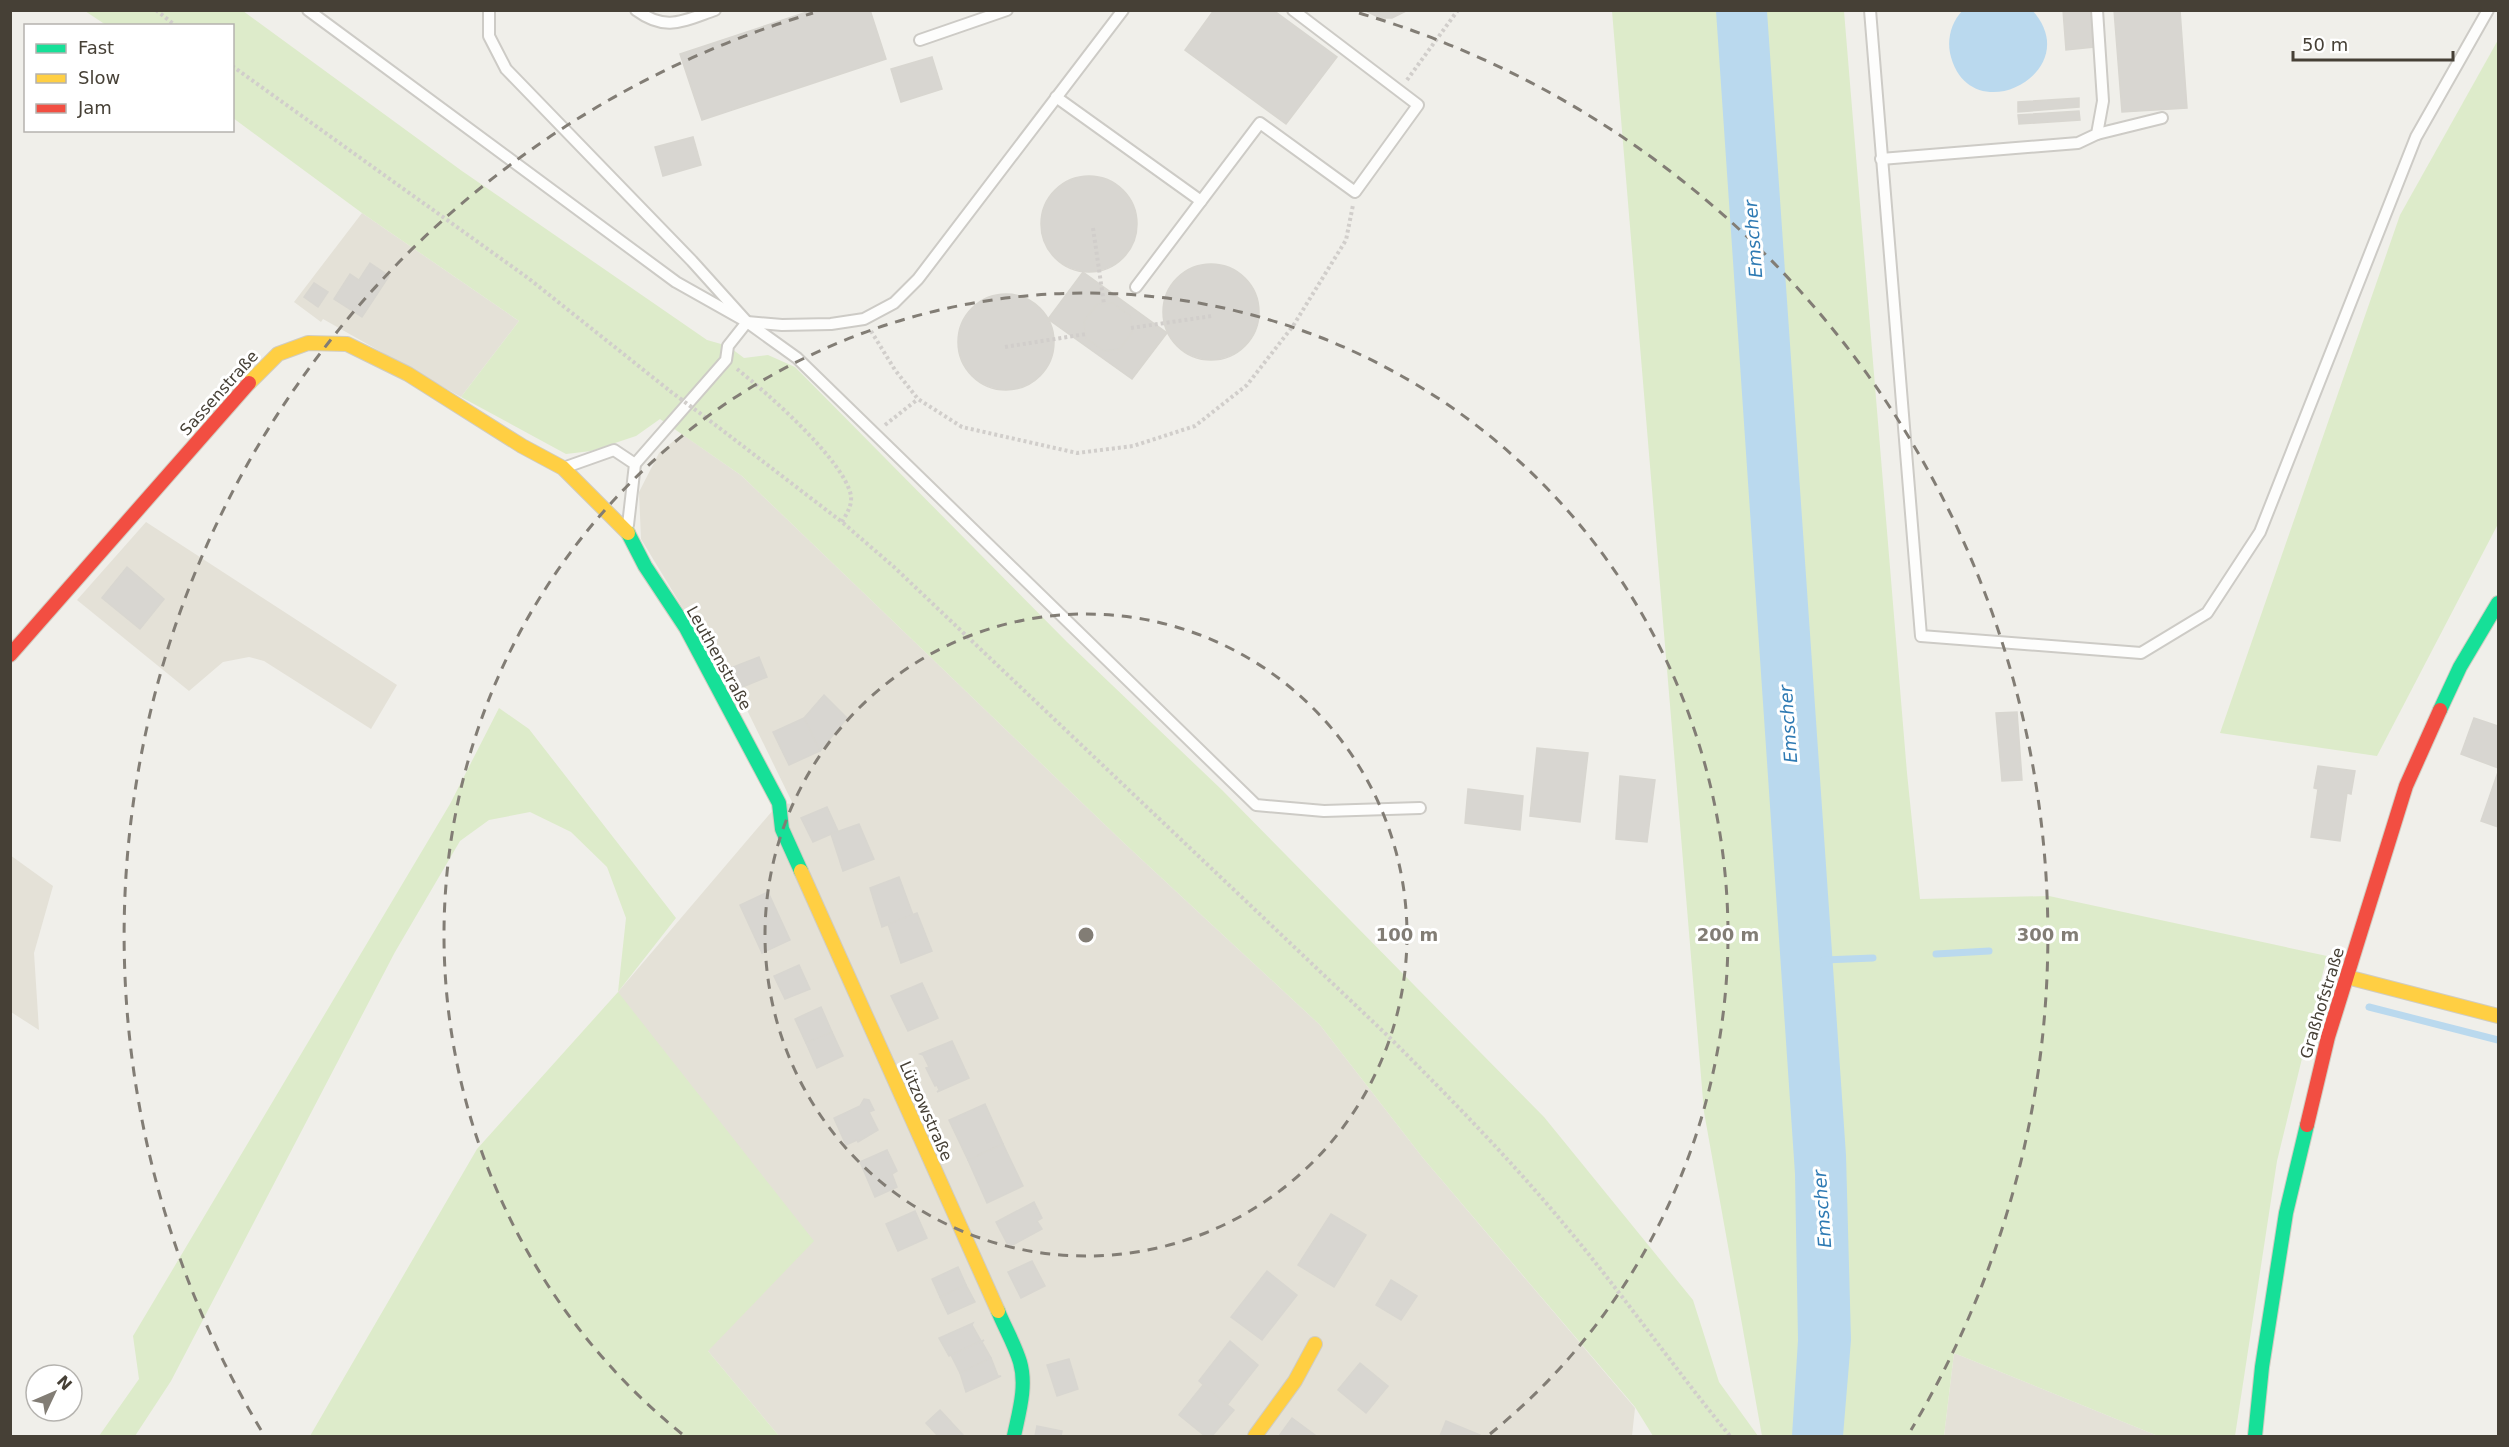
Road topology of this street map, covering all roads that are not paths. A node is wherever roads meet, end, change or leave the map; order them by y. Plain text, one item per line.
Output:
1 (308, 10) edge
2 (489, 10) edge
3 (636, 10) edge
4 (715, 10) edge
5 (1006, 10) edge
6 (1123, 10) edge
7 (1293, 10) edge
8 (1870, 10) edge
9 (2097, 10) edge
10 (2488, 10) edge
11 (920, 40) dead end
12 (1056, 97) junction
13 (2162, 118) dead end
14 (2097, 134) junction
15 (1881, 159) junction
16 (1201, 201) junction
17 (1136, 287) dead end
18 (747, 322) junction
19 (636, 464) junction
20 (563, 468) junction
21 (627, 531) junction
22 (2499, 603) edge
23 (10, 655) edge
24 (779, 803) joint
25 (1420, 808) dead end
26 (2347, 977) junction
27 (2499, 1016) edge
28 (1315, 1344) dead end
29 (1014, 1437) edge
30 (1255, 1437) edge
31 (2255, 1437) edge

1 - 18 lane
2 - 18 lane
3 - 4 lane
5 - 11 lane
6 - 12 lane
7 - 16 lane
8 - 15 lane
9 - 14 lane
10 - 15 lane
12 - 16 lane
12 - 18 lane
13 - 14 lane
14 - 15 lane
16 - 17 lane
18 - 19 lane
18 - 25 lane
19 - 20 lane
19 - 21 lane
20 - 21 street, Sassenstraße
20 - 23 street, Sassenstraße
21 - 24 street, Leuthenstraße
22 - 26 street, Graßhofstraße
24 - 29 street, Lützowstraße
26 - 27 street
26 - 31 street, Graßhofstraße
28 - 30 street

